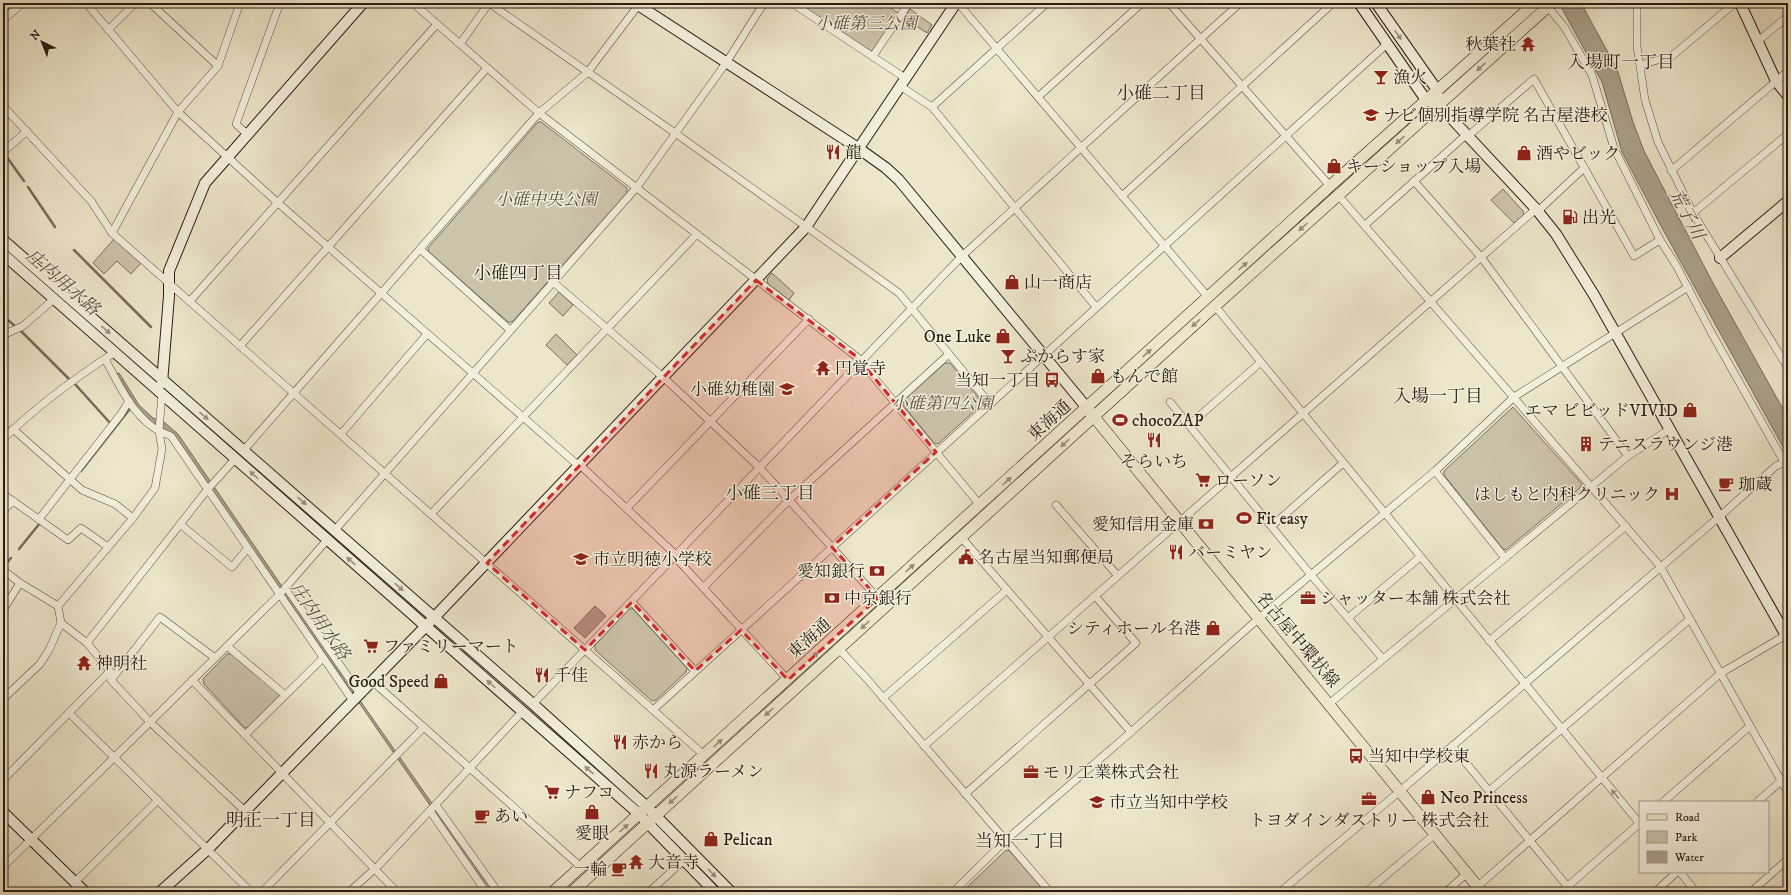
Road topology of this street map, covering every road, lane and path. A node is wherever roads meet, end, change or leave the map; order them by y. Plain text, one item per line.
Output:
1 (23, 3) edge
2 (86, 3) edge
3 (135, 3) edge
4 (150, 3) edge
5 (240, 3) edge
6 (280, 3) edge
7 (363, 3) edge
8 (413, 3) edge
9 (764, 3) edge
10 (792, 3) edge
11 (910, 3) edge
12 (957, 3) edge
13 (1047, 3) edge
14 (1142, 3) edge
15 (1169, 3) edge
16 (1240, 3) edge
17 (1333, 3) edge
18 (1359, 3) edge
19 (1376, 3) edge
20 (1535, 3) edge
21 (1637, 3) edge
22 (1735, 3) edge
23 (1740, 3) edge
24 (638, 4) edge
25 (1550, 5) edge
26 (1788, 16) edge
27 (3, 20) edge
28 (437, 24) junction
29 (108, 30) junction
30 (1200, 39) junction
31 (1758, 41) junction
32 (460, 44) junction
33 (1387, 44) junction
34 (997, 49) junction
35 (873, 56) junction
36 (726, 63) junction
37 (1640, 65) junction
38 (218, 66) junction
39 (488, 68) junction
40 (1788, 71) edge
41 (587, 73) junction
42 (1776, 81) junction
43 (903, 82) junction
44 (1242, 86) junction
45 (1437, 90) junction
46 (1788, 96) edge
47 (1038, 97) junction
48 (1426, 100) junction
49 (1439, 104) junction
50 (3, 106) edge
51 (932, 107) junction
52 (178, 112) junction
53 (539, 113) junction
54 (27, 131) junction
55 (675, 133) junction
56 (247, 134) junction
57 (1788, 134) edge
58 (1467, 135) junction
59 (1286, 136) junction
60 (858, 148) junction
61 (1081, 148) junction
62 (3, 152) edge
63 (227, 157) junction
64 (1584, 168) junction
65 (1671, 171) junction
66 (1414, 181) junction
67 (1330, 186) junction
68 (636, 187) junction
69 (1338, 195) junction
70 (1122, 196) junction
71 (1788, 201) edge
72 (278, 203) junction
73 (1015, 208) junction
74 (1537, 210) junction
75 (1693, 213) junction
76 (1365, 225) junction
77 (806, 227) junction
78 (112, 233) junction
79 (697, 234) junction
80 (3, 240) edge
81 (1660, 240) junction
82 (327, 246) junction
83 (1165, 246) junction
84 (420, 249) junction
85 (3, 254) edge
86 (962, 256) junction
87 (1481, 257) junction
88 (1720, 258) junction
89 (756, 280) junction
90 (552, 281) junction
91 (168, 283) junction
92 (1688, 287) junction
93 (381, 294) junction
94 (54, 298) junction
95 (190, 301) junction
96 (1212, 301) junction
97 (1431, 301) junction
98 (1096, 307) junction
99 (912, 309) junction
100 (808, 319) junction
101 (607, 329) junction
102 (510, 330) junction
103 (1616, 333) junction
104 (427, 334) junction
105 (3, 335) edge
106 (240, 346) junction
107 (115, 352) junction
108 (949, 354) junction
109 (1044, 355) junction
110 (105, 359) junction
111 (862, 362) junction
112 (1260, 362) junction
113 (1562, 366) junction
114 (1788, 368) edge
115 (472, 373) junction
116 (663, 377) junction
117 (162, 380) junction
118 (294, 392) junction
119 (162, 393) junction
120 (1514, 396) junction
121 (129, 401) junction
122 (1170, 402) dead end
123 (896, 403) junction
124 (990, 404) junction
125 (1090, 412) junction
126 (1303, 414) junction
127 (523, 417) junction
128 (711, 422) junction
129 (1189, 425) junction
130 (13, 429) junction
131 (159, 429) junction
132 (1670, 429) junction
133 (341, 434) junction
134 (3, 439) edge
135 (936, 452) junction
136 (240, 454) junction
137 (1628, 456) junction
138 (1343, 463) junction
139 (1787, 464) edge
140 (580, 465) junction
141 (760, 468) junction
142 (1435, 471) junction
143 (385, 474) junction
144 (1232, 477) junction
145 (70, 480) junction
146 (209, 487) junction
147 (1591, 487) junction
148 (3, 494) edge
149 (789, 500) junction
150 (13, 501) junction
151 (980, 505) junction
152 (1056, 506) dead end
153 (627, 508) junction
154 (3, 511) edge
155 (1384, 513) junction
156 (431, 514) junction
157 (1719, 517) junction
158 (133, 518) junction
159 (39, 519) junction
160 (1179, 523) junction
161 (180, 524) junction
162 (1272, 526) junction
163 (1626, 526) junction
164 (335, 530) junction
165 (961, 537) junction
166 (327, 540) junction
167 (832, 547) junction
168 (108, 548) junction
169 (247, 549) junction
170 (675, 556) junction
171 (1420, 557) junction
172 (1505, 558) junction
173 (487, 563) junction
174 (1660, 566) junction
175 (3, 570) edge
176 (1311, 575) junction
177 (1118, 576) junction
178 (20, 583) junction
179 (703, 588) junction
180 (283, 590) junction
181 (1007, 590) junction
182 (1095, 596) junction
183 (1455, 599) junction
184 (632, 602) junction
185 (881, 602) junction
186 (58, 606) junction
187 (3, 610) edge
188 (434, 618) junction
189 (1348, 618) junction
190 (1258, 619) junction
191 (1690, 619) junction
192 (61, 623) junction
193 (426, 626) junction
194 (741, 630) junction
195 (1787, 637) edge
196 (1048, 638) junction
197 (1489, 640) junction
198 (87, 643) junction
199 (227, 646) junction
200 (839, 649) junction
201 (585, 650) junction
202 (215, 658) junction
203 (323, 658) junction
204 (1383, 659) junction
205 (110, 671) junction
206 (695, 672) junction
207 (1721, 673) junction
208 (111, 680) junction
209 (192, 680) junction
210 (788, 680) junction
211 (372, 682) junction
212 (1524, 684) junction
213 (1089, 685) junction
214 (285, 695) junction
215 (4, 696) edge
216 (357, 697) junction
217 (883, 698) junction
218 (533, 704) junction
219 (1329, 704) junction
220 (653, 710) junction
221 (522, 712) junction
222 (69, 713) junction
223 (150, 722) junction
224 (1750, 726) junction
225 (424, 727) junction
226 (1562, 729) junction
227 (1131, 732) junction
228 (245, 735) junction
229 (924, 746) junction
230 (1452, 746) junction
231 (704, 755) junction
232 (114, 757) junction
233 (470, 768) junction
234 (282, 773) junction
235 (1788, 775) edge
236 (1602, 778) junction
237 (3, 780) edge
238 (1781, 780) junction
239 (1400, 791) junction
240 (1490, 791) junction
241 (1788, 793) edge
242 (965, 794) junction
243 (158, 800) junction
244 (1664, 801) edge
245 (1758, 801) edge
246 (433, 808) junction
247 (643, 810) junction
248 (245, 811) junction
249 (3, 812) edge
250 (652, 819) junction
251 (1639, 822) edge
252 (331, 823) junction
253 (1639, 824) edge
254 (1435, 834) junction
255 (31, 839) junction
256 (1006, 840) junction
257 (1530, 841) junction
258 (208, 849) junction
259 (684, 860) junction
260 (1788, 860) edge
261 (3, 867) edge
262 (581, 867) junction
263 (375, 869) junction
264 (1677, 873) edge
265 (1679, 873) edge
266 (1467, 874) junction
267 (75, 882) junction
268 (1480, 889) edge
269 (1570, 889) edge
270 (85, 892) edge
271 (160, 892) edge
272 (251, 892) edge
273 (262, 892) edge
274 (349, 892) edge
275 (397, 892) edge
276 (486, 892) edge
277 (498, 892) edge
278 (553, 892) edge
279 (572, 892) edge
280 (649, 892) edge
281 (715, 892) edge
282 (731, 892) edge
283 (953, 892) edge
284 (1050, 892) edge
285 (1280, 892) edge
286 (1366, 892) edge
287 (1446, 892) edge
288 (1655, 892) edge
289 (1696, 892) edge
290 (1751, 892) edge

1 - 27 street
2 - 29 street
3 - 29 street
4 - 38 street
5 - 38 street
6 - 56 street
7 - 56 street
8 - 28 street
9 - 36 street
10 - 35 street
11 - 35 street
12 - 34 street
12 - 43 street
13 - 34 street
14 - 47 street
15 - 30 street
16 - 30 street
17 - 44 street
18 - 33 street
19 -> 45 street
20 - 45 main road
21 - 37 street
22 - 37 street
23 - 31 street
24 - 36 street
24 - 41 street
25 -> 49 main road
25 - 81 street
26 - 31 street
28 - 32 street
28 - 72 street
29 - 52 street
30 - 44 street
30 - 61 street
31 - 42 street
32 - 39 street
32 - 41 street
33 - 48 street
33 - 59 street
34 - 47 street
34 - 51 street
35 - 43 street
36 - 55 street
36 - 60 street
37 - 65 street
38 - 52 street
39 - 53 street
39 - 82 street
40 - 42 street
41 - 53 street
41 - 55 street
42 - 46 street
42 - 65 street
43 - 51 street
43 - 60 street
44 - 59 street
44 - 70 street
45 - 48 main road
45 - 49 street
47 - 61 street
48 - 49 street
48 - 67 main road
49 - 58 street
49 -> 69 main road
50 - 54 street
51 - 73 street
52 - 63 street
52 - 78 street
53 - 68 street
53 - 84 street
54 - 62 street
54 - 78 street
55 - 68 street
55 - 77 street
56 - 63 street
57 - 75 street
58 - 64 street
58 - 66 street
58 - 74 street
59 - 67 street
59 - 83 street
60 - 77 street
60 - 86 street
61 - 70 street
61 - 73 street
63 - 72 street
63 - 91 street
64 - 74 street
64 - 81 street
65 - 75 street
66 - 76 street
66 - 87 street
96 -> 67 main road
68 - 79 street
68 - 90 street
69 - 76 street
69 -> 96 main road
70 - 83 street
71 - 88 street
72 - 82 street
72 - 95 street
73 - 86 street
73 - 98 street
74 - 87 street
74 - 103 street
75 - 88 street
76 - 97 street
77 - 89 street
77 - 99 street
78 - 91 street
79 - 89 street
79 - 101 street
80 -> 117 street
81 - 92 street
82 - 93 street
82 - 106 street
83 - 96 street
83 - 98 street
84 - 93 street
84 - 102 street
85 - 94 street
86 - 99 street
86 - 109 street
87 - 97 street
87 - 113 street
88 - 114 street
89 - 100 street
89 - 116 street
90 - 101 street
90 - 102 street
91 - 95 street
91 - 117 street
92 - 103 street
92 - 139 street
93 - 104 street
93 - 118 street
94 - 105 street
94 - 107 street
95 - 106 street
96 - 112 street
96 - 125 main road
97 - 120 street
97 - 126 street
98 - 109 street
99 - 108 street
99 - 111 street
100 - 111 street
100 - 128 street
101 - 116 street
101 - 127 street
102 - 115 street
103 - 113 street
103 - 132 street
104 - 115 street
104 - 133 street
106 - 118 street
107 - 110 street
107 - 119 street
108 - 123 street
108 - 124 street
109 - 124 street
109 - 125 street
110 - 121 street
110 - 130 street
111 - 123 street
111 - 141 street
112 - 126 street
112 - 129 street
113 - 120 street
113 - 137 street
115 - 127 street
115 - 143 street
116 - 128 street
116 - 140 street
117 - 119 street
117 -> 136 street
118 - 133 street
118 - 136 street
119 - 131 street
119 - 136 street
120 - 142 street
120 - 147 street
121 - 131 street
121 - 145 street
122 - 129 street
123 - 135 street
123 - 149 street
124 - 135 street
151 -> 125 main road, 東海通
125 - 160 main road, 名古屋中環状線
125 -> 165 main road, 東海通
126 - 138 street
126 - 144 street
127 - 140 street
127 - 156 street
128 - 141 street
128 - 153 street
129 - 144 street
130 - 134 street
130 - 145 street
131 - 146 street
131 - 158 street
132 - 137 street
132 - 157 street
133 - 143 street
135 - 151 street
135 - 167 street
136 - 146 street
136 -> 164 street
166 -> 136 street
137 - 147 street
138 - 155 street
138 - 162 street
139 - 157 street
140 - 153 street
140 - 173 street
141 - 149 street
141 - 170 street
142 - 155 street
142 - 172 street
143 - 156 street
143 - 164 street
144 - 160 street
144 - 162 street
145 - 158 street
145 - 159 street
146 - 161 street
146 - 169 street
147 - 163 street
147 - 172 street
148 - 150 street
149 - 167 street
149 - 179 street
150 - 154 street
150 - 159 street
185 -> 151 main road, 東海通
152 - 177 street
153 - 170 street
155 - 171 street
155 - 176 street
156 - 173 street
157 - 174 street
157 - 195 street
158 - 168 street
159 - 168 street
160 - 177 street
160 - 190 main road, 名古屋中環状線
161 - 169 street
161 - 198 street
162 - 176 street
163 - 174 street
163 - 197 street
164 -> 188 street
165 - 181 street
165 - 185 main road, 東海通
166 - 180 street
193 -> 166 street
167 - 185 street
167 - 194 street
168 - 186 street
169 - 180 street
170 - 179 street
170 - 184 street
171 - 183 street
171 - 189 street
172 - 183 street
173 - 188 street
173 - 201 street
174 - 191 street
174 - 212 street
175 - 178 street
176 - 189 street
176 - 190 street
177 - 182 street
178 - 186 street
178 - 187 street
179 - 194 street
180 - 199 street
180 - 203 street
180 - 216 street
181 - 196 street
181 - 217 street
182 - 196 street
182 - 213 street
183 - 197 street
183 - 204 street
184 - 201 street
184 - 206 street
185 -> 200 main road, 東海通
210 -> 185 main road, 東海通
186 - 192 street
188 - 193 street
188 - 218 street
189 - 204 street
190 - 219 main road, 名古屋中環状線
190 - 227 street
191 - 207 street
191 - 226 street
192 - 198 street
192 - 215 street
193 - 211 street
221 -> 193 street
194 - 206 street
194 - 210 street
195 - 207 street
196 - 213 street
196 - 229 street
197 - 212 street
198 - 205 street
199 - 202 street
199 - 214 street
200 - 217 street
200 -> 250 main road, 東海通
201 - 218 street
201 - 220 street
202 - 208 street
202 - 209 street
203 - 214 street
203 - 216 street
204 - 219 street
205 - 208 street
205 - 222 street
206 - 220 street
207 - 224 street
207 - 236 street
208 - 223 street
209 - 223 street
209 - 228 street
231 -> 210 main road, 東海通
211 - 216 street
211 - 225 street
212 - 226 street
212 - 230 street
213 - 227 street
213 - 242 street
214 - 228 street
216 - 234 street
217 - 229 street
218 - 247 street
219 - 239 main road, 名古屋中環状線
220 - 231 street
221 - 233 street
247 -> 221 street
222 - 232 street
222 - 237 street
223 - 232 street
223 - 248 street
224 - 238 street
224 - 244 street
225 - 233 street
225 - 252 street
226 - 236 street
226 - 240 street
227 - 256 street
228 - 234 street
229 - 242 street
230 - 239 street
230 - 240 street
231 - 247 main road, 東海通
232 - 243 street
232 - 255 street
233 - 246 street
233 - 262 street
234 - 248 street
234 - 252 street
235 - 238 street
251 -> 236 street
236 - 257 street
238 - 241 street
238 - 245 street
239 - 254 main road, 名古屋中環状線
239 - 285 street
240 - 257 street
242 - 256 street
243 - 258 street
243 - 267 street
246 - 263 street
246 - 276 street
246 - 277 street
247 - 250 street
262 -> 247 main road, 東海通
248 - 258 street
249 - 255 street
250 - 259 street
250 - 279 main road, 東海通
250 -> 282 street
252 - 263 street
252 - 273 street
253 - 269 street
254 - 266 main road, 名古屋中環状線
254 - 286 street
255 - 261 street
255 - 267 street
256 - 283 street
256 - 284 street
257 - 268 street
257 - 269 street
258 - 271 street
258 - 272 street
259 - 280 street
259 - 281 street
260 - 290 street
262 - 278 main road, 東海通
263 - 274 street
263 - 275 street
264 - 288 street
265 - 289 street
266 - 268 main road, 名古屋中環状線
266 - 287 street
267 - 270 street

